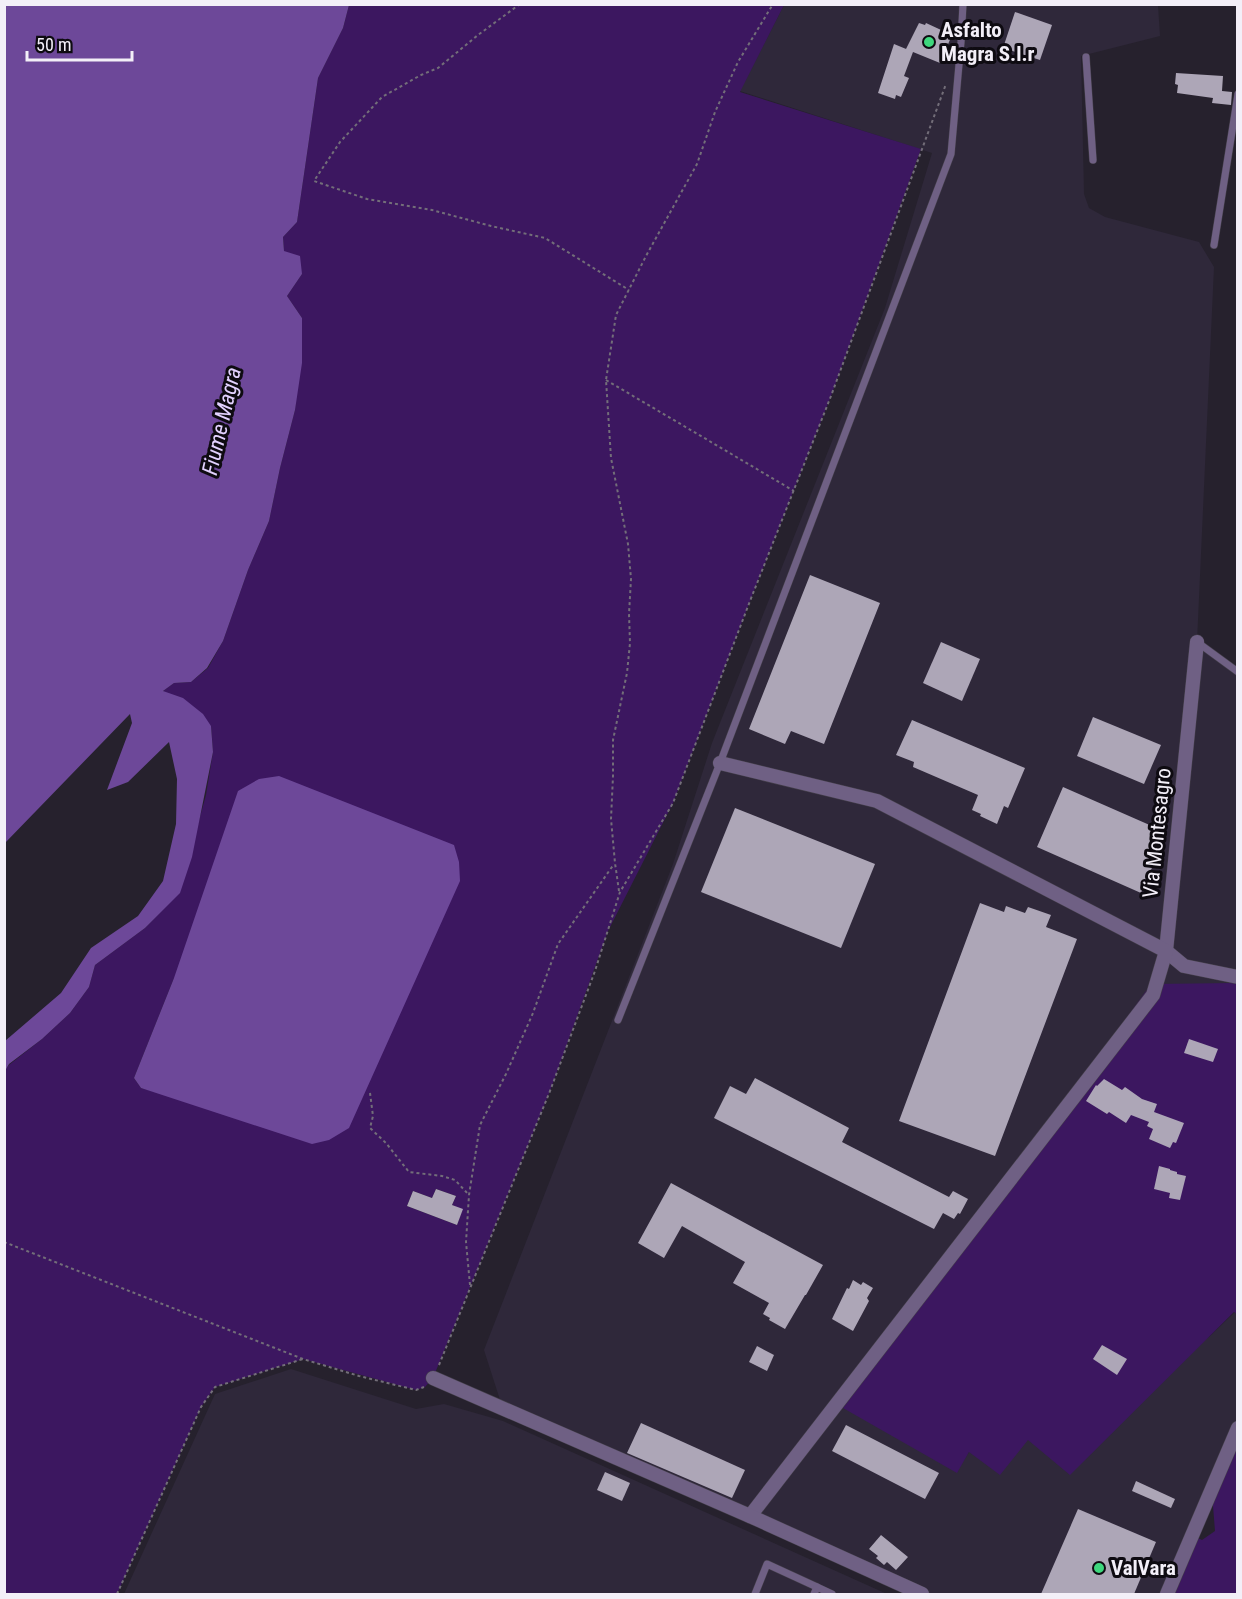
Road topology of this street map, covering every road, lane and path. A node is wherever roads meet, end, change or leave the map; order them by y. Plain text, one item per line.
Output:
1 (520, 4) edge
2 (773, 4) edge
3 (963, 4) edge
4 (1086, 57) dead end
5 (945, 85) dead end
6 (1238, 94) edge
7 (1093, 160) dead end
8 (1214, 245) dead end
9 (629, 290) junction
10 (606, 380) junction
11 (794, 491) junction
12 (1197, 642) joint
13 (1238, 672) edge
14 (720, 763) junction
15 (615, 863) junction
16 (620, 892) junction
17 (1166, 951) junction
18 (1238, 977) edge
19 (618, 1020) dead end
20 (370, 1094) dead end
21 (469, 1195) junction
22 (4, 1242) edge
23 (470, 1288) junction
24 (303, 1359) junction
25 (434, 1377) junction
26 (1238, 1428) edge
27 (750, 1516) junction
28 (816, 1591) edge
29 (117, 1594) edge
30 (755, 1594) edge
31 (832, 1594) edge
32 (922, 1594) edge
33 (1167, 1594) edge

1 - 9 path
2 - 9 path
3 - 14 lane
4 - 7 lane
5 - 11 path
6 - 8 lane
9 - 10 path
10 - 11 path
10 - 15 path
11 - 16 path
12 - 13 lane
12 - 17 street, Via Montesagro
14 - 17 street
14 - 19 lane
15 - 16 path
15 - 21 path
16 - 23 path
17 - 18 street
17 - 27 street, Via Montesagro
20 - 21 path
21 - 23 path
22 - 24 path
23 - 25 path
24 - 25 path
24 - 29 path
25 - 27 street
26 - 33 street
27 - 32 street
28 - 30 lane
28 - 31 lane

